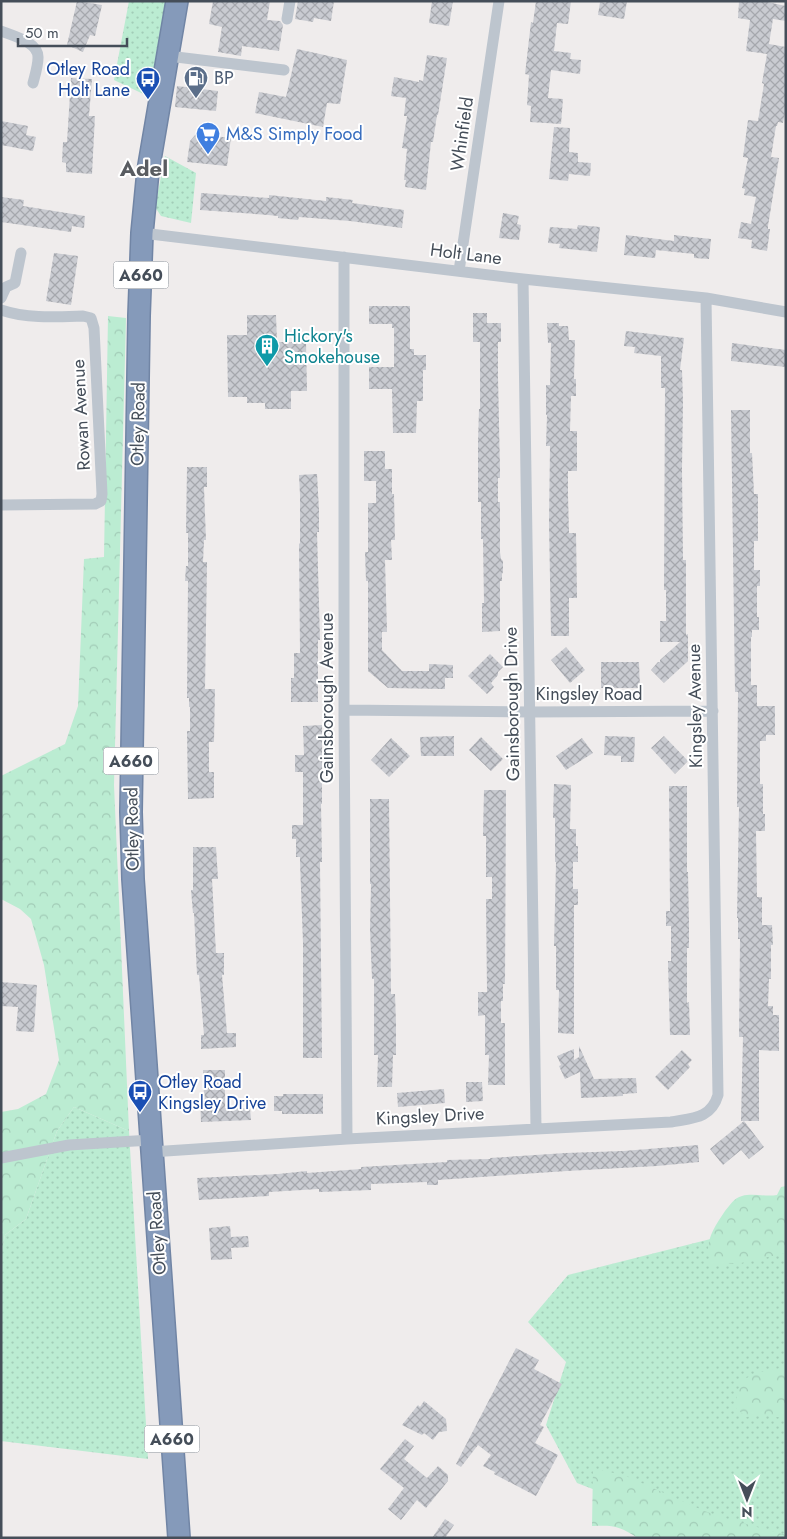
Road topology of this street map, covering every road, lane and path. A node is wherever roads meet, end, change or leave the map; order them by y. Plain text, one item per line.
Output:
1 (177, 1) edge
2 (290, 1) edge
3 (499, 1) edge
4 (287, 19) dead end
5 (1, 31) edge
6 (168, 56) junction
7 (284, 70) dead end
8 (33, 83) dead end
9 (142, 234) junction
10 (21, 253) dead end
11 (344, 257) junction
12 (459, 271) junction
13 (523, 279) junction
14 (1, 298) edge
15 (706, 298) junction
16 (1, 310) edge
17 (786, 312) edge
18 (1, 505) edge
19 (344, 710) junction
20 (713, 711) junction
21 (529, 712) junction
22 (710, 1111) joint
23 (536, 1128) junction
24 (347, 1139) junction
25 (151, 1146) junction
26 (1, 1158) edge
27 (179, 1538) edge

1 - 6 highway, Otley Road / A660
2 - 4 street
3 - 12 street, Whinfield
5 - 8 street
6 - 7 street
6 - 9 highway, Otley Road / A660
9 - 11 street, Holt Lane
9 - 25 highway, Otley Road / A660
10 - 14 street
11 - 12 street, Holt Lane
11 - 19 street, Gainsborough Avenue
12 - 13 street, Holt Lane
13 - 15 street, Holt Lane
13 - 21 street, Gainsborough Drive
15 - 17 street, Holt Lane
15 - 20 street, Kingsley Avenue
16 - 18 street, Rowan Avenue
19 - 21 street, Kingsley Road
19 - 24 street, Gainsborough Avenue
20 - 21 street, Kingsley Road
20 - 22 street, Kingsley Avenue
21 - 23 street, Gainsborough Drive
22 - 23 street, Kingsley Drive
23 - 24 street, Kingsley Drive
24 - 25 street, Kingsley Drive
25 - 26 street, Kingsley Drive
25 - 27 highway, Otley Road / A660

